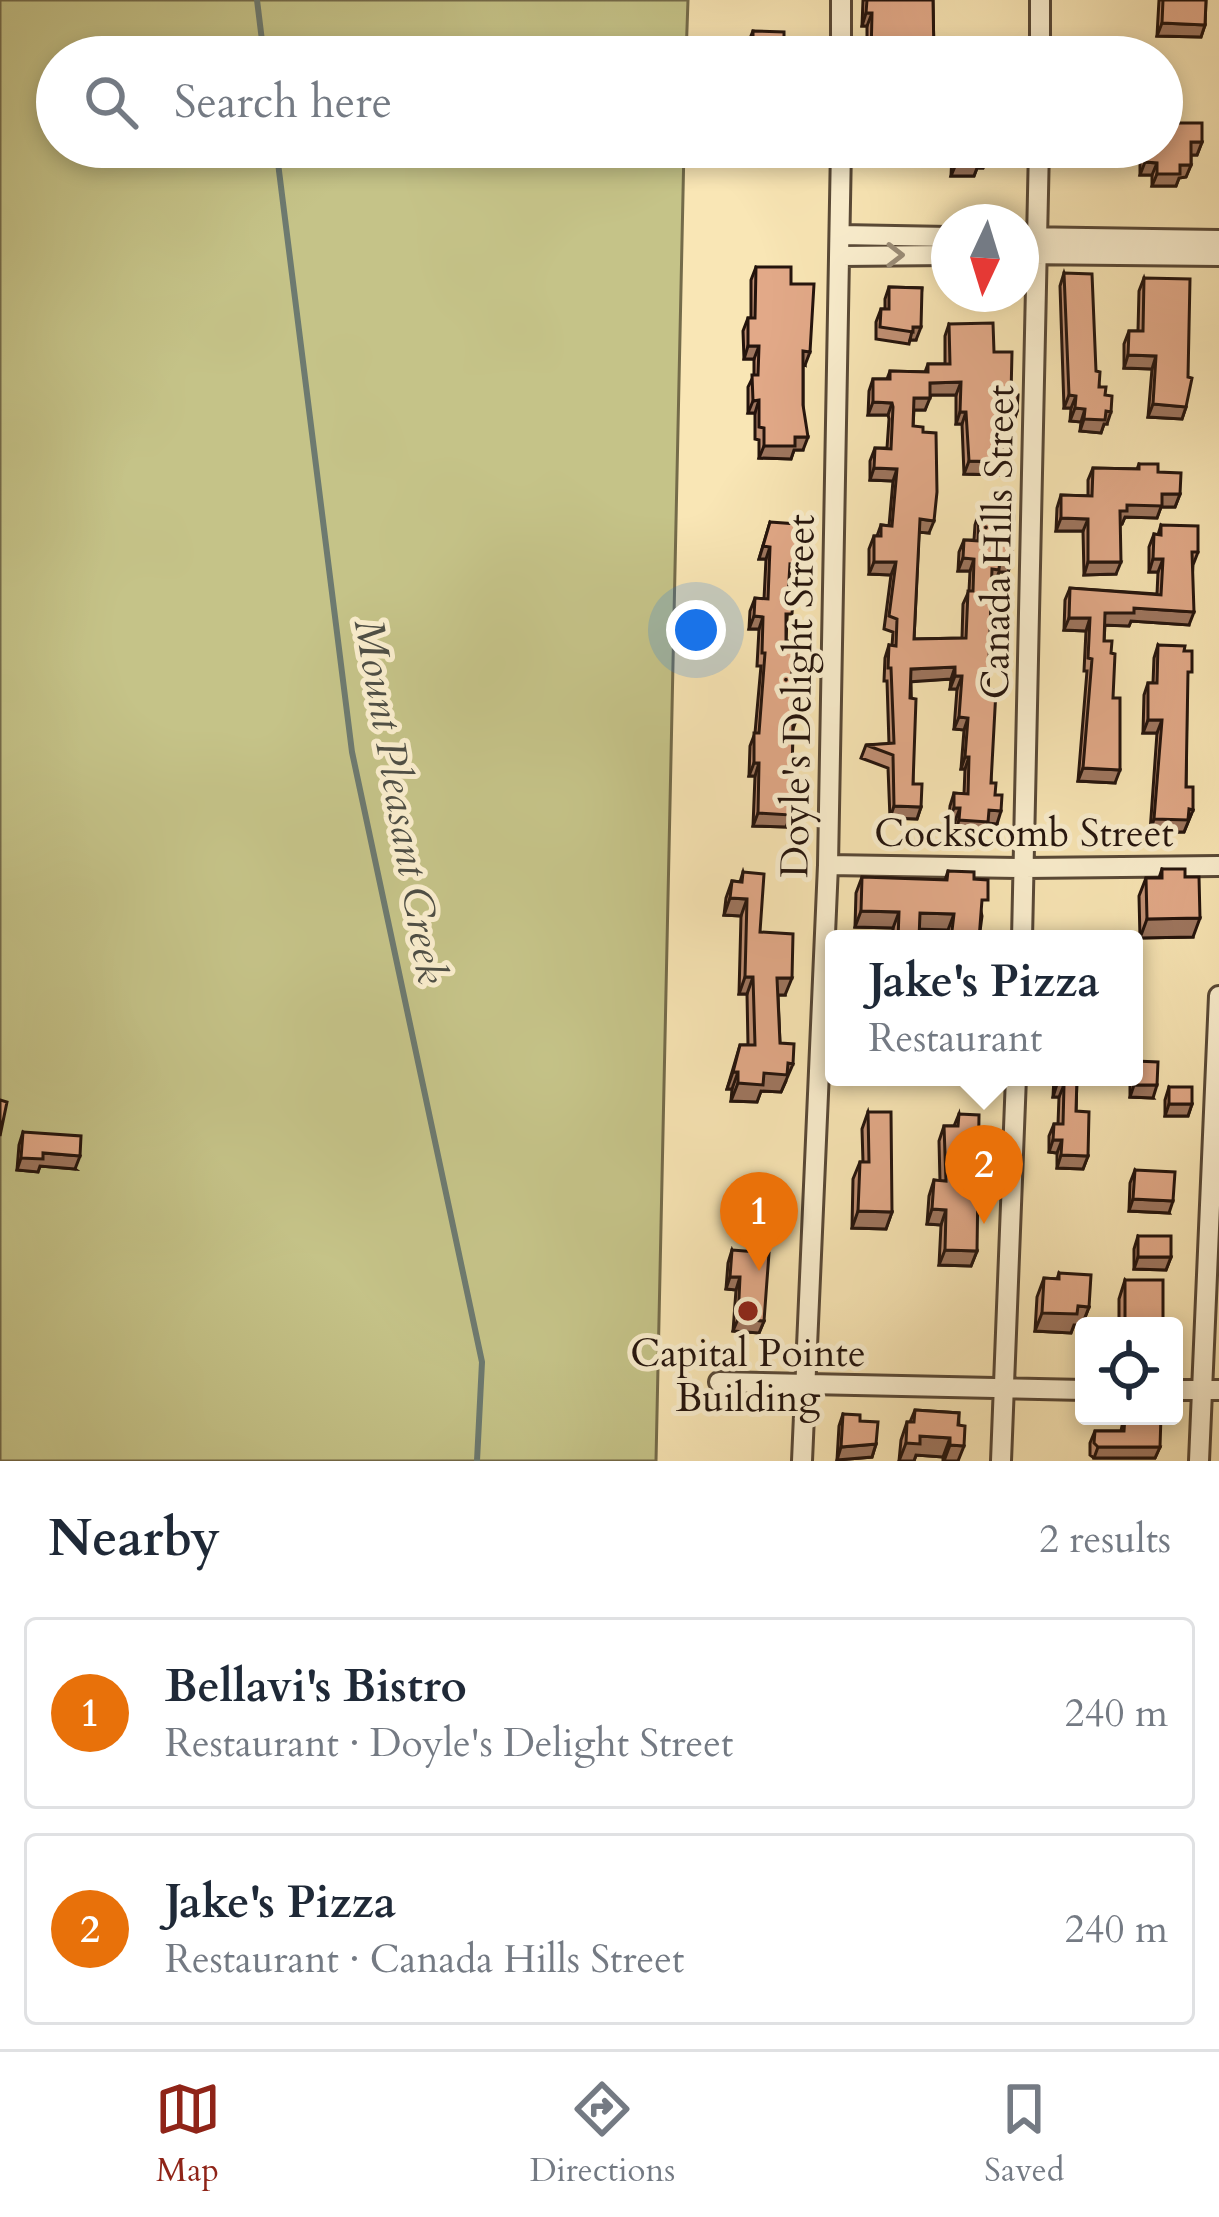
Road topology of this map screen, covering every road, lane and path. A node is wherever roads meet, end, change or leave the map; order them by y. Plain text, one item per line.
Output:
1 (841, 0) edge
2 (1040, 0) edge
3 (841, 36) edge
4 (1040, 36) edge
5 (841, 168) edge
6 (1037, 168) edge
7 (1033, 204) edge
8 (931, 238) edge
9 (1219, 241) edge
10 (841, 246) junction
11 (1039, 246) edge
12 (1039, 247) edge
13 (931, 254) edge
14 (1219, 256) edge
15 (1029, 312) edge
16 (828, 865) junction
17 (1219, 866) edge
18 (1025, 868) junction
19 (825, 930) edge
20 (1022, 930) edge
21 (825, 943) edge
22 (1219, 996) edge
23 (1016, 1086) edge
24 (719, 1382) dead end
25 (808, 1384) junction
26 (1004, 1390) junction
27 (1075, 1390) edge
28 (1211, 1390) edge
29 (802, 1461) edge
30 (1001, 1461) edge
31 (1199, 1461) edge

1 - 3 street
2 - 4 street
5 - 10 street, Doyle's Delight Street
6 - 7 street, Canada Hills Street
8 - 10 street
9 - 11 street
10 -> 13 street
10 - 16 street, Doyle's Delight Street
12 - 14 street
15 - 18 street, Canada Hills Street
16 - 18 street, Cockscomb Street
16 - 19 street, Doyle's Delight Street
17 - 18 street, Cockscomb Street
18 - 20 street, Canada Hills Street
21 - 25 street, Doyle's Delight Street
22 - 28 street
23 - 26 street
24 - 25 street
25 - 26 street
25 - 29 street, Doyle's Delight Street
26 - 27 street
26 - 30 street
28 - 31 street

